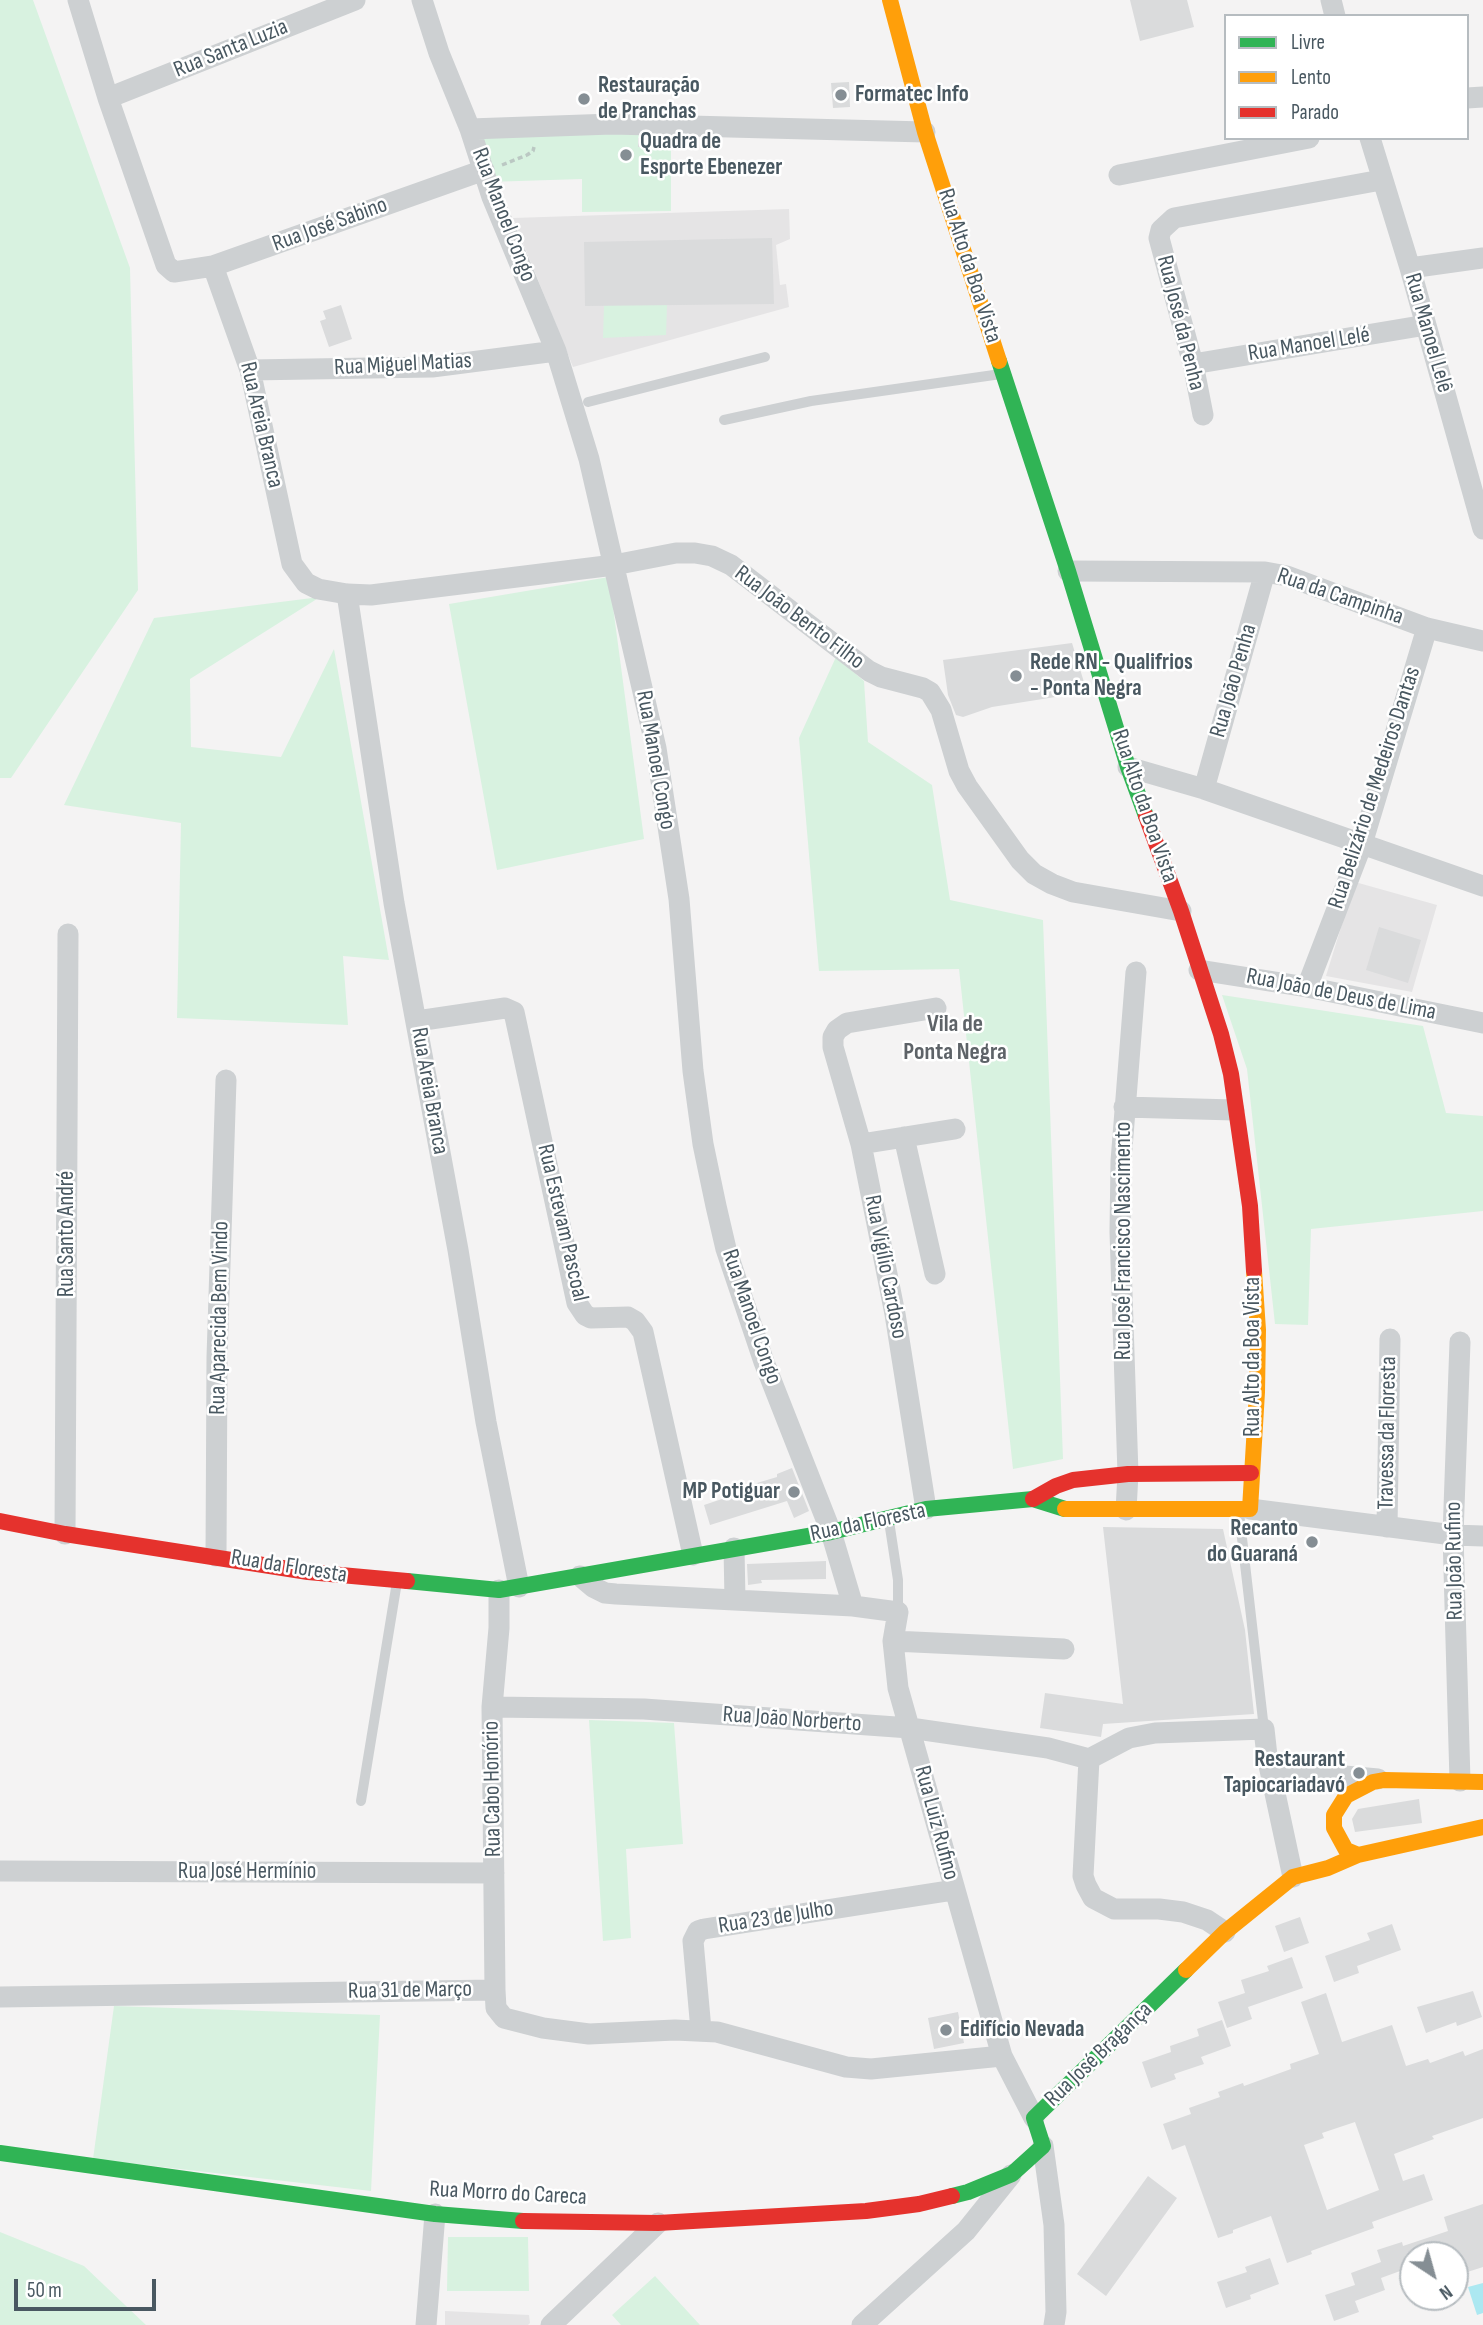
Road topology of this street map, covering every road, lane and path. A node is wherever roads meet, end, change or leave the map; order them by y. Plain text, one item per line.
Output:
1 (78, 0) edge
2 (355, 0) edge
3 (422, 0) edge
4 (890, 0) edge
5 (108, 98) junction
6 (538, 127) junction
7 (470, 128) junction
8 (925, 132) junction
9 (1298, 140) edge
10 (1371, 140) edge
11 (484, 170) junction
12 (1119, 175) dead end
13 (1381, 180) junction
14 (492, 197) junction
15 (1483, 258) edge
16 (213, 266) junction
17 (1410, 268) junction
18 (1426, 326) junction
19 (556, 351) junction
20 (765, 357) dead end
21 (1193, 364) junction
22 (250, 370) junction
23 (1004, 373) junction
24 (581, 404) junction
25 (1203, 415) dead end
26 (724, 421) dead end
27 (1483, 529) edge
28 (614, 565) junction
29 (1068, 571) junction
30 (1265, 572) junction
31 (306, 583) joint
32 (347, 594) junction
33 (1427, 628) junction
34 (1483, 641) edge
35 (1128, 767) junction
36 (1204, 789) junction
37 (1362, 844) junction
38 (1483, 886) edge
39 (1181, 911) junction
40 (68, 934) dead end
41 (1199, 970) junction
42 (1136, 972) dead end
43 (1307, 987) junction
44 (936, 1009) dead end
45 (417, 1021) junction
46 (1483, 1023) edge
47 (226, 1080) dead end
48 (1124, 1107) junction
49 (1234, 1110) junction
50 (955, 1129) dead end
51 (904, 1137) junction
52 (861, 1144) junction
53 (935, 1273) dead end
54 (1390, 1339) dead end
55 (1460, 1342) dead end
56 (1251, 1473) junction
57 (1128, 1474) junction
58 (1033, 1499) junction
59 (926, 1509) junction
60 (1244, 1509) junction
61 (1126, 1510) junction
62 (888, 1518) junction
63 (0, 1521) edge
64 (1387, 1527) junction
65 (831, 1532) junction
66 (65, 1534) junction
67 (1453, 1535) junction
68 (1483, 1536) edge
69 (734, 1548) junction
70 (693, 1555) junction
71 (216, 1556) junction
72 (580, 1576) junction
73 (397, 1581) junction
74 (509, 1588) junction
75 (735, 1600) junction
76 (853, 1606) junction
77 (898, 1612) junction
78 (894, 1641) junction
79 (1064, 1649) dead end
80 (492, 1707) junction
81 (910, 1728) junction
82 (1264, 1729) junction
83 (1089, 1759) junction
84 (1271, 1772) junction
85 (1384, 1780) junction
86 (1461, 1781) junction
87 (1483, 1782) edge
88 (361, 1801) dead end
89 (1483, 1827) edge
90 (1358, 1855) junction
91 (0, 1871) edge
92 (494, 1873) junction
93 (1293, 1877) junction
94 (954, 1890) junction
95 (1225, 1932) junction
96 (495, 1990) junction
97 (0, 1997) edge
98 (701, 2031) junction
99 (1002, 2056) junction
100 (1034, 2118) junction
101 (1043, 2146) junction
102 (0, 2153) edge
103 (1012, 2174) junction
104 (435, 2214) junction
105 (658, 2223) junction
106 (426, 2325) edge
107 (551, 2325) edge
108 (862, 2325) edge
109 (1054, 2325) edge

1 - 5 street
2 - 5 street, Rua Santa Luzia
3 - 7 street, Rua Manoel Congo
4 - 8 street, Rua Alto da Boa Vista
5 - 16 street, Rua José Sabino
6 - 7 street
6 - 8 street
6 - 14 path
7 - 11 street, Rua Manoel Congo
8 - 23 street, Rua Alto da Boa Vista
9 - 12 street
10 - 13 street, Rua Manoel Lelê
11 - 14 street, Rua Manoel Congo
11 - 16 street, Rua José Sabino
13 - 17 street, Rua Manoel Lelê
13 - 21 street, Rua José da Penha
14 - 19 street, Rua Manoel Congo
15 - 17 street
16 - 22 street, Rua Areia Branca
17 - 18 street, Rua Manoel Lelê
18 - 21 street, Rua Manoel Lelé
18 - 27 street, Rua Manoel Lelê
19 - 22 street, Rua Miguel Matias
19 - 24 street, Rua Manoel Congo
20 - 24 lane
21 - 25 street, Rua José da Penha
22 - 31 street, Rua Areia Branca
23 - 26 lane
23 - 29 street, Rua Alto da Boa Vista
24 - 28 street, Rua Manoel Congo
28 - 32 street, Rua João Bento Filho
28 - 39 street, Rua João Bento Filho
28 - 65 street, Rua Manoel Congo
29 - 30 street, Rua da Campinha
29 - 35 street, Rua Alto da Boa Vista
30 - 33 street, Rua da Campinha
30 - 36 street, Rua João Penha
31 - 32 street, Rua João Bento Filho
32 - 45 street, Rua Areia Branca
33 - 34 street, Rua da Campinha
33 - 37 street, Rua Belizário de Medeiros Dantas
35 - 36 street
35 - 39 street, Rua Alto da Boa Vista
36 - 37 street
37 - 38 street
37 - 43 street, Rua Belizário de Medeiros Dantas
39 - 41 street, Rua Alto da Boa Vista
40 - 66 street, Rua Santo André
41 - 43 street, Rua João de Deus de Lima
41 - 49 street, Rua Alto da Boa Vista
42 - 48 street, Rua José Francisco Nascimento
43 - 46 street, Rua João de Deus de Lima
44 - 52 street, Rua Vigílio Cardoso
45 - 70 street, Rua Estevam Pascoal
45 - 74 street, Rua Areia Branca
47 - 71 street, Rua Aparecida Bem Vindo
48 - 49 street
48 - 57 street, Rua José Francisco Nascimento
49 - 56 street, Rua Alto da Boa Vista
50 - 51 street
51 - 52 street
51 - 53 street
52 - 59 street, Rua Vigílio Cardoso
54 - 64 street, Travessa da Floresta
55 - 67 street, Rua João Rufino
56 - 57 street, Rua da Floresta
56 - 60 street, Rua Alto da Boa Vista
57 - 58 street, Rua da Floresta
57 - 61 street, Rua José Francisco Nascimento
58 - 59 street, Rua da Floresta
58 - 61 street, Rua da Floresta
59 - 62 street, Rua da Floresta
60 - 61 street, Rua da Floresta
60 - 64 street, Rua da Floresta
60 - 82 lane
62 - 65 street, Rua da Floresta
62 - 77 lane, Rua Luiz Rufino
63 - 66 street, Rua da Floresta
64 - 67 street, Rua da Floresta
65 - 69 street, Rua da Floresta
65 - 76 street
66 - 71 street, Rua da Floresta
67 - 68 street, Rua da Floresta
67 - 86 street, Rua João Rufino
69 - 70 street, Rua da Floresta
69 - 75 street
70 - 72 street, Rua da Floresta
71 - 73 street, Rua da Floresta
72 - 74 street, Rua da Floresta
72 - 75 street
73 - 74 street, Rua da Floresta
73 - 88 lane
74 - 80 street, Rua Cabo Honório
75 - 76 street
76 - 77 street
77 - 78 street, Rua Luiz Rufino
78 - 79 street
78 - 81 street, Rua Luiz Rufino
80 - 81 street, Rua João Norberto
80 - 92 street, Rua Cabo Honório
81 - 83 street, Rua João Norberto
81 - 94 street, Rua Luiz Rufino
82 - 83 street
82 - 84 street
83 - 95 street
84 - 85 street
84 - 93 street
85 - 86 street
85 - 90 street
86 - 87 street
89 - 90 street, Rua José Bragança
90 - 93 street, Rua José Bragança
91 - 92 street, Rua José Hermínio
92 - 96 street, Rua Cabo Honório
93 - 95 street, Rua José Bragança
94 - 98 street, Rua 23 de Julho
94 - 99 street, Rua Luiz Rufino
95 - 100 street, Rua José Bragança
96 - 97 street, Rua 31 de Março
96 - 98 street, Rua 31 de Março
98 - 99 street, Rua 31 de Março
99 - 100 street, Rua Luiz Rufino
100 - 101 street, Rua José Bragança
101 - 103 street
101 - 109 street
102 - 104 street, Rua Morro do Careca
103 - 105 street, Rua Morro do Careca
103 - 108 street
104 - 105 street, Rua Morro do Careca
104 - 106 street
105 - 107 street

